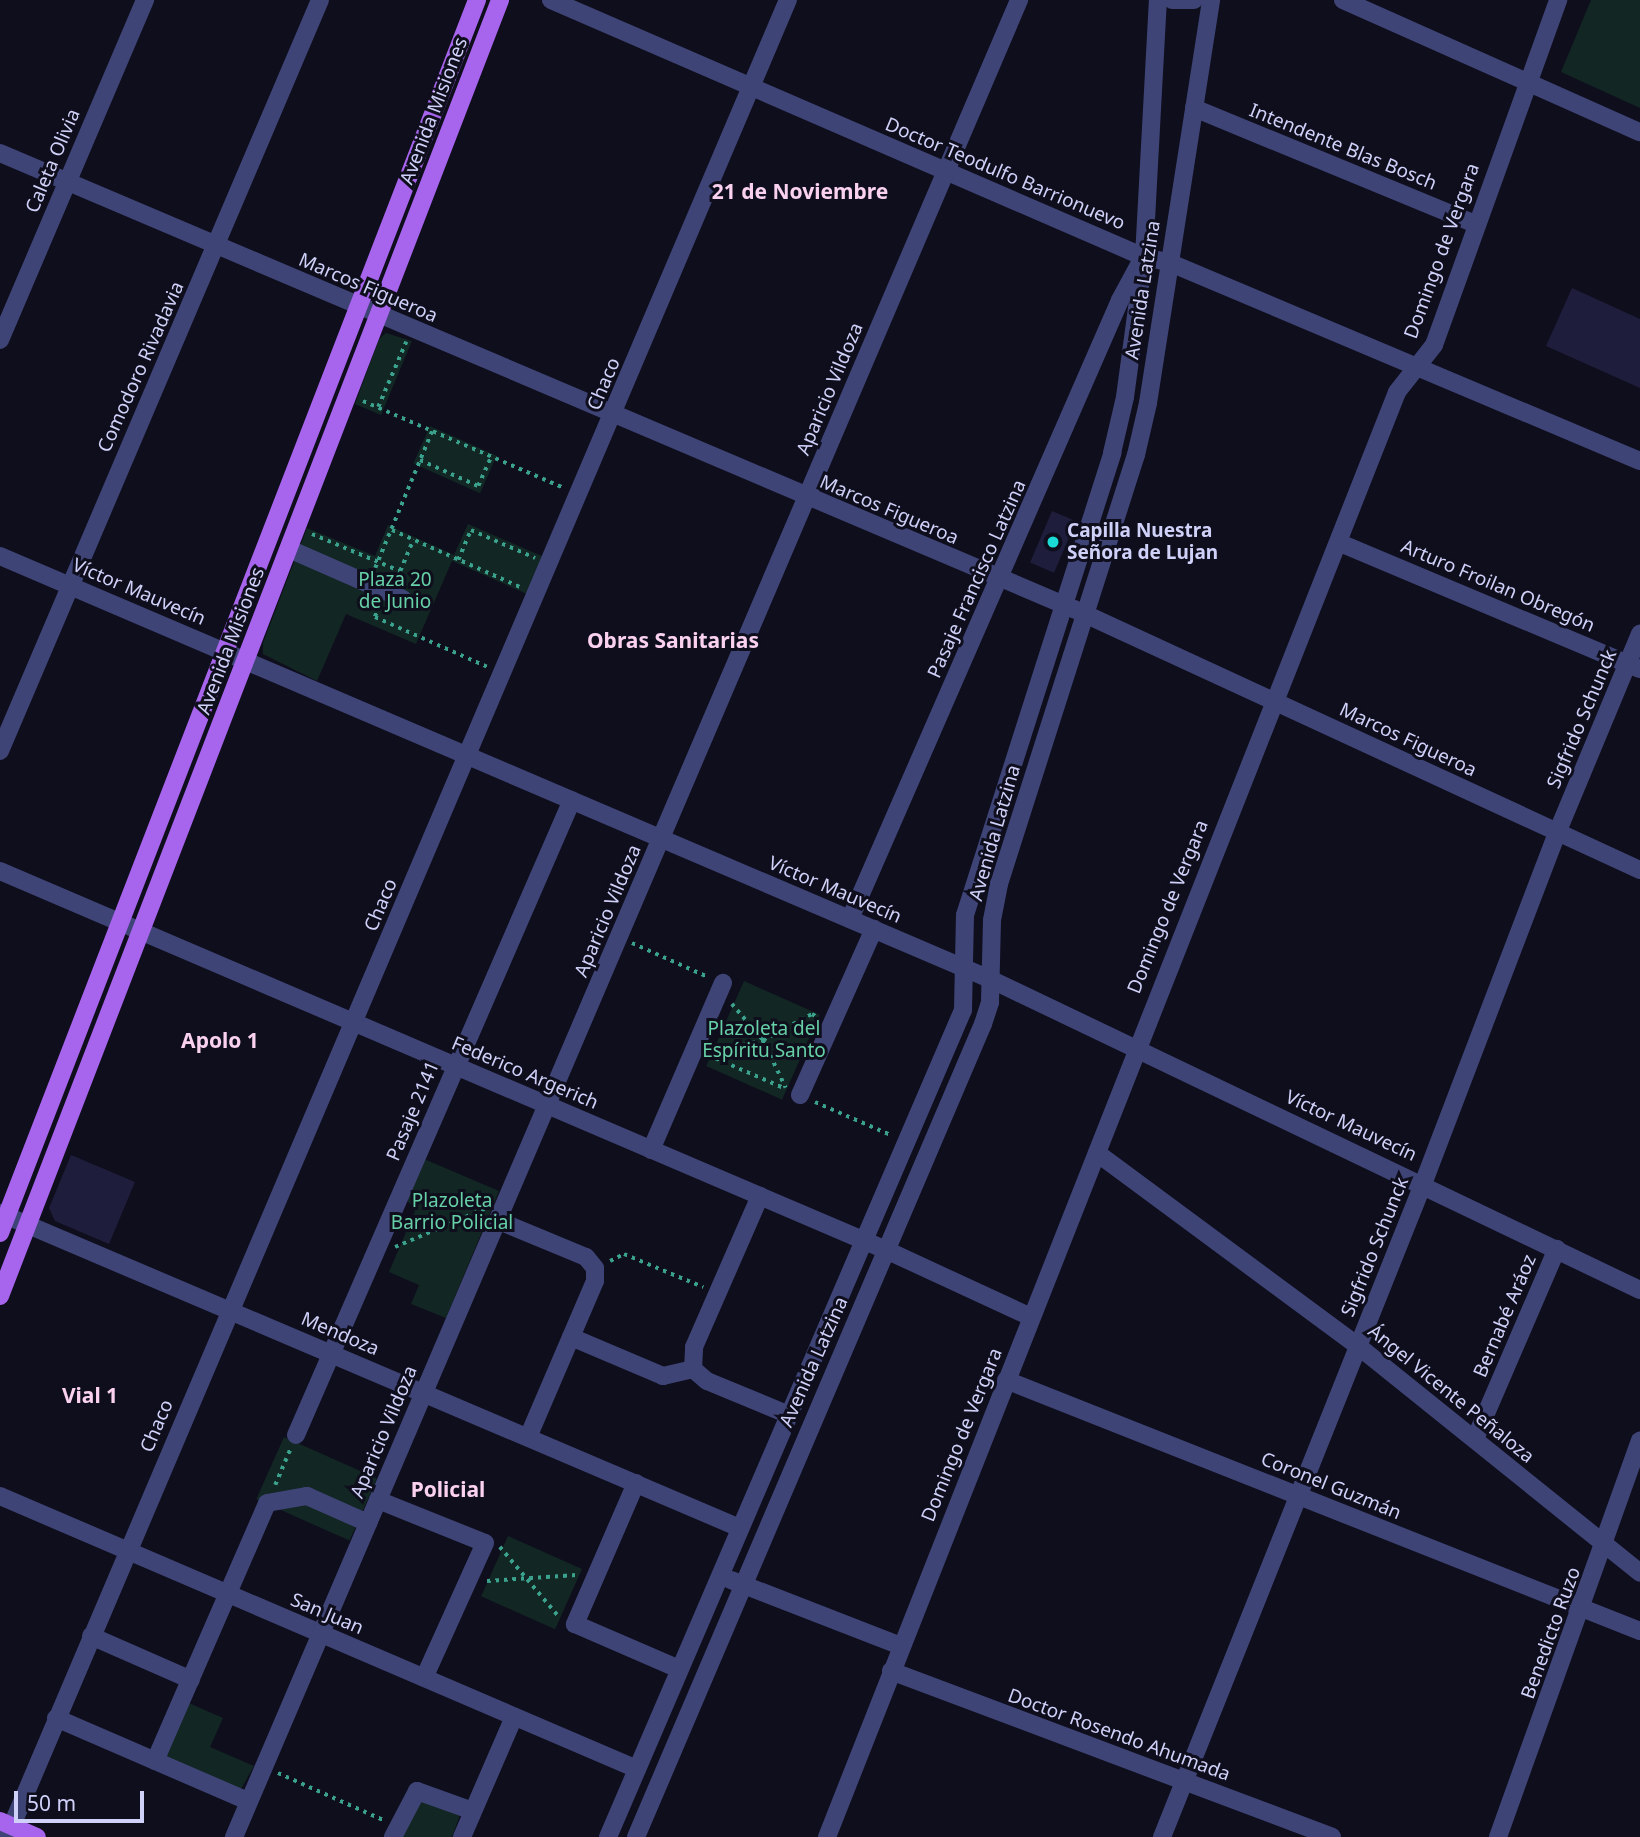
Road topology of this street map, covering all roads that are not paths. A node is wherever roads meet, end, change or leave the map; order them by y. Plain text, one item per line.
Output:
1 (145, 0) edge
2 (320, 0) edge
3 (477, 0) edge
4 (500, 0) edge
5 (551, 0) edge
6 (788, 0) edge
7 (1019, 0) edge
8 (1158, 0) edge
9 (1171, 0) edge
10 (1194, 0) edge
11 (1212, 0) edge
12 (1343, 0) edge
13 (1558, 0) edge
14 (1526, 81) junction
15 (751, 85) junction
16 (1194, 108) junction
17 (1640, 132) edge
18 (0, 153) edge
19 (945, 173) junction
20 (67, 182) junction
21 (1476, 224) junction
22 (217, 247) junction
23 (1144, 257) junction
24 (1168, 262) junction
25 (360, 308) junction
26 (377, 315) junction
27 (0, 340) edge
28 (1418, 366) junction
29 (614, 416) junction
30 (1640, 461) edge
31 (806, 498) junction
32 (1340, 543) junction
33 (289, 549) junction
34 (0, 556) edge
35 (1001, 579) junction
36 (69, 585) junction
37 (394, 596) road end
38 (1063, 605) junction
39 (1085, 614) junction
40 (1640, 634) edge
41 (227, 652) junction
42 (246, 661) junction
43 (1634, 666) edge
44 (1273, 700) junction
45 (0, 751) edge
46 (467, 755) junction
47 (572, 800) junction
48 (1557, 832) junction
49 (661, 838) junction
50 (1640, 870) edge
51 (0, 871) edge
52 (850, 919) junction
53 (121, 921) junction
54 (874, 929) junction
55 (142, 932) junction
56 (962, 967) junction
57 (992, 980) junction
58 (723, 983) road end
59 (354, 1023) junction
60 (1134, 1047) junction
61 (455, 1066) junction
62 (793, 1092) road end
63 (548, 1106) junction
64 (652, 1150) junction
65 (1097, 1153) junction
66 (1423, 1184) junction
67 (760, 1196) junction
68 (3, 1214) edge
69 (499, 1221) junction
70 (27, 1224) junction
71 (0, 1233) edge
72 (864, 1241) junction
73 (1557, 1248) junction
74 (886, 1250) junction
75 (1640, 1290) edge
76 (0, 1296) edge
77 (228, 1310) junction
78 (1031, 1317) junction
79 (571, 1337) junction
80 (1358, 1346) junction
81 (331, 1354) junction
82 (693, 1369) junction
83 (1006, 1380) junction
84 (424, 1393) junction
85 (789, 1415) junction
86 (296, 1435) road end
87 (528, 1437) junction
88 (1475, 1439) junction
89 (1640, 1441) edge
90 (635, 1483) junction
91 (1298, 1495) junction
92 (0, 1496) edge
93 (378, 1500) junction
94 (368, 1523) junction
95 (740, 1528) junction
96 (1604, 1544) junction
97 (127, 1551) junction
98 (1640, 1573) edge
99 (719, 1575) junction
100 (741, 1583) junction
101 (229, 1594) junction
102 (1583, 1610) junction
103 (1640, 1631) edge
104 (321, 1634) junction
105 (91, 1636) junction
106 (901, 1646) junction
107 (680, 1669) junction
108 (891, 1671) junction
109 (424, 1678) junction
110 (191, 1680) junction
111 (514, 1717) junction
112 (57, 1718) junction
113 (155, 1761) junction
114 (637, 1769) junction
115 (1185, 1781) junction
116 (248, 1801) junction
117 (473, 1811) junction
118 (6, 1828) edge
119 (396, 1832) edge
120 (37, 1837) edge
121 (234, 1837) edge
122 (462, 1837) edge
123 (608, 1837) edge
124 (636, 1837) edge
125 (827, 1837) edge
126 (1163, 1837) edge
127 (1332, 1837) edge
128 (1498, 1837) edge

1 - 20 street, Caleta Olivia
2 - 22 street, Comodoro Rivadavia
3 - 25 main road, Avenida Misiones
4 - 26 main road, Avenida Misiones
5 - 15 street, Doctor Teodulfo Barrionuevo
6 - 15 street, Chaco
7 - 19 street, Aparicio Vildoza
8 - 23 street, Avenida Latzina
9 - 10 street
11 - 16 street, Avenida Latzina
12 - 14 street
13 - 14 street, Domingo de Vergara
14 - 17 street
14 - 21 street, Domingo de Vergara
15 - 19 street, Doctor Teodulfo Barrionuevo
15 - 29 street, Chaco
16 - 21 street, Intendente Blas Bosch
16 - 24 street, Avenida Latzina
18 - 20 street, Marcos Figueroa
19 - 23 street, Doctor Teodulfo Barrionuevo
19 - 31 street, Aparicio Vildoza
20 - 22 street, Marcos Figueroa
20 - 27 street, Caleta Olivia
21 - 28 street, Domingo de Vergara
22 - 25 street, Marcos Figueroa
22 - 36 street, Comodoro Rivadavia
23 - 24 street, Doctor Teodulfo Barrionuevo
23 - 35 street, Pasaje Francisco Latzina
23 - 38 street, Avenida Latzina
24 - 28 street, Doctor Teodulfo Barrionuevo
24 - 39 street, Avenida Latzina
25 - 26 street, Marcos Figueroa
25 - 41 main road, Avenida Misiones
26 - 29 street, Marcos Figueroa
26 - 33 main road, Avenida Misiones
28 - 30 street, Doctor Teodulfo Barrionuevo
28 - 32 street, Domingo de Vergara
29 - 31 street, Marcos Figueroa
29 - 46 street, Chaco
31 - 35 street, Marcos Figueroa
31 - 49 street, Aparicio Vildoza
32 - 43 street, Arturo Froilan Obregón
32 - 44 street, Domingo de Vergara
33 - 37 street
33 - 42 main road, Avenida Misiones
34 - 36 street, Víctor Mauvecín
35 - 38 street, Marcos Figueroa
35 - 52 street, Pasaje Francisco Latzina
36 - 41 street, Víctor Mauvecín
36 - 45 street, Comodoro Rivadavia
38 - 39 street, Marcos Figueroa
38 - 56 street, Avenida Latzina
39 - 44 street, Marcos Figueroa
39 - 57 street, Avenida Latzina
40 - 43 street, Sigfrido Schunck
41 - 42 street, Víctor Mauvecín
41 - 53 main road, Avenida Misiones
42 - 46 street, Víctor Mauvecín
42 - 55 main road, Avenida Misiones
43 - 48 street, Sigfrido Schunck
44 - 48 street, Marcos Figueroa
44 - 60 street, Domingo de Vergara
46 - 47 street, Víctor Mauvecín
46 - 59 street, Chaco
47 - 49 street, Víctor Mauvecín
47 - 61 street, Pasaje 2141
48 - 50 street, Marcos Figueroa
48 - 66 street, Sigfrido Schunck
49 - 52 street, Víctor Mauvecín
49 - 63 street, Aparicio Vildoza
51 - 53 street, Federico Argerich
52 - 54 street, Víctor Mauvecín
53 - 55 street, Federico Argerich
53 - 68 main road, Avenida Misiones
54 - 56 street, Víctor Mauvecín
54 - 62 street
55 - 59 street, Federico Argerich
55 - 70 main road, Avenida Misiones
56 - 57 street, Víctor Mauvecín
56 - 72 street, Avenida Latzina
57 - 60 street, Víctor Mauvecín
57 - 74 street, Avenida Latzina
58 - 64 street
59 - 61 street, Federico Argerich
59 - 77 street, Chaco
60 - 65 street, Domingo de Vergara
60 - 66 street, Víctor Mauvecín
61 - 63 street, Federico Argerich
61 - 81 street, Pasaje 2141
63 - 64 street, Federico Argerich
63 - 69 street, Aparicio Vildoza
64 - 67 street, Federico Argerich
65 - 78 street, Domingo de Vergara
65 - 80 street, Ángel Vicente Peñaloza
66 - 73 street, Víctor Mauvecín
66 - 80 street, Sigfrido Schunck
67 - 72 street, Federico Argerich
67 - 82 street
68 - 70 street, Mendoza
68 - 71 main road, Avenida Misiones
69 - 79 street
69 - 84 street, Aparicio Vildoza
70 - 76 main road, Avenida Misiones
70 - 77 street, Mendoza
72 - 74 street, Federico Argerich
72 - 85 street, Avenida Latzina
73 - 75 street, Víctor Mauvecín
73 - 88 street, Bernabé Aráoz
74 - 78 street, Federico Argerich
74 - 100 street, Avenida Latzina
77 - 81 street, Mendoza
77 - 97 street, Chaco
78 - 83 street, Domingo de Vergara
79 - 82 street
79 - 87 street
80 - 88 street, Ángel Vicente Peñaloza
80 - 91 street, Sigfrido Schunck
81 - 84 street, Mendoza
81 - 86 street, Pasaje 2141
82 - 85 street
83 - 91 street, Coronel Guzmán
83 - 106 street, Domingo de Vergara
84 - 87 street, Mendoza
84 - 93 street, Aparicio Vildoza
85 - 95 street, Avenida Latzina
87 - 90 street, Mendoza
88 - 96 street, Ángel Vicente Peñaloza
89 - 96 street, Benedicto Ruzo
90 - 95 street, Mendoza
90 - 107 street
91 - 102 street, Coronel Guzmán
91 - 115 street, Sigfrido Schunck
92 - 97 street, San Juan
93 - 94 street, Aparicio Vildoza
93 - 109 street
94 - 101 street
94 - 104 street, Aparicio Vildoza
95 - 99 street, Avenida Latzina
96 - 98 street, Ángel Vicente Peñaloza
96 - 102 street, Benedicto Ruzo
97 - 101 street, San Juan
97 - 105 street, Chaco
99 - 100 street
99 - 107 street, Avenida Latzina
100 - 106 street
100 - 124 street, Avenida Latzina
101 - 104 street, San Juan
101 - 110 street
102 - 103 street, Coronel Guzmán
102 - 128 street, Benedicto Ruzo
104 - 109 street, San Juan
104 - 116 street, Aparicio Vildoza
105 - 110 street
105 - 112 street, Chaco
106 - 108 street, Domingo de Vergara
107 - 114 street, Avenida Latzina
108 - 115 street, Doctor Rosendo Ahumada
108 - 125 street, Domingo de Vergara
109 - 111 street, San Juan
110 - 113 street
111 - 114 street, San Juan
111 - 117 street
112 - 113 street
112 - 118 street, Chaco
113 - 116 street
114 - 123 street, Avenida Latzina
115 - 126 street, Sigfrido Schunck
115 - 127 street, Doctor Rosendo Ahumada
116 - 121 street, Aparicio Vildoza
117 - 119 street
117 - 122 street
118 - 120 main road

